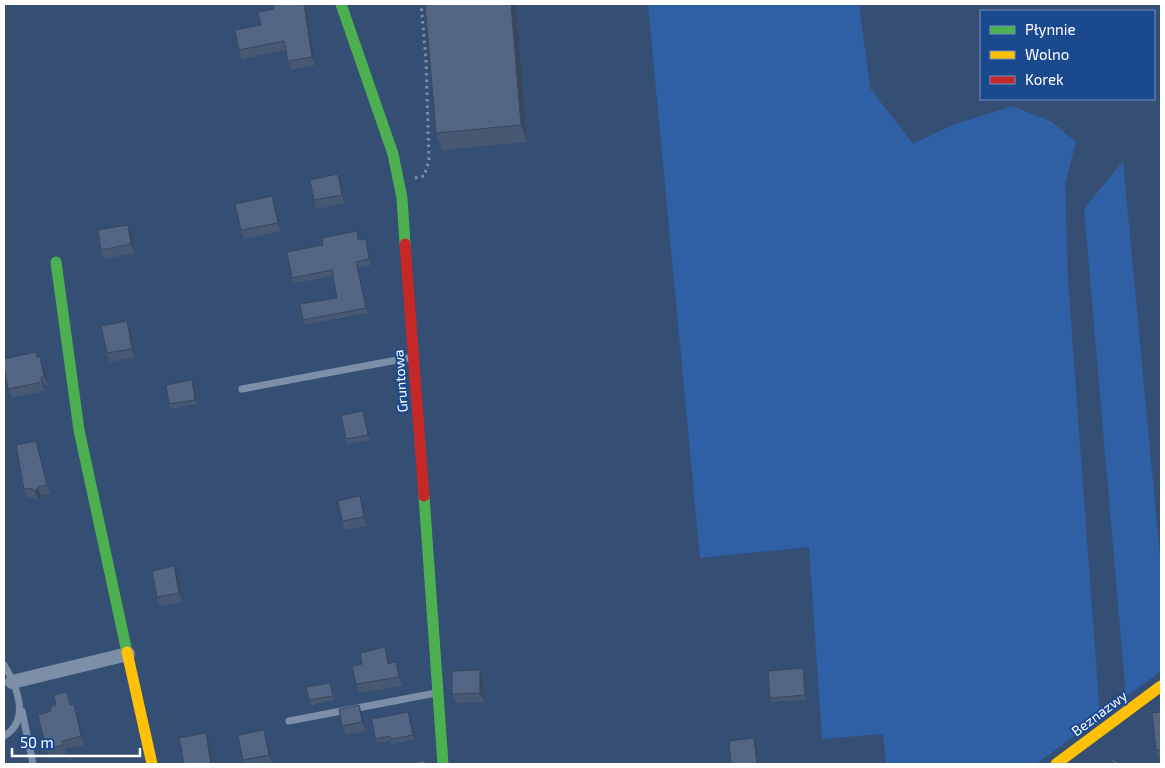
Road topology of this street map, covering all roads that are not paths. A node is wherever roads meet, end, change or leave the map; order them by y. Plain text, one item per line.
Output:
1 (341, 4) edge
2 (56, 262) dead end
3 (413, 357) junction
4 (242, 389) dead end
5 (128, 654) junction
6 (4, 665) edge
7 (12, 682) junction
8 (1161, 686) edge
9 (439, 693) junction
10 (20, 704) junction
11 (289, 721) dead end
12 (4, 736) edge
13 (33, 764) edge
14 (152, 764) edge
15 (443, 764) edge
16 (1056, 764) edge

1 - 3 street, Gruntowa
2 - 5 street
3 - 4 lane
3 - 9 street, Gruntowa
5 - 7 street
5 - 14 street
6 - 7 lane
7 - 10 lane
8 - 16 street, Beznazwy
9 - 11 lane
9 - 15 street, Gruntowa
10 - 12 lane
10 - 13 lane

